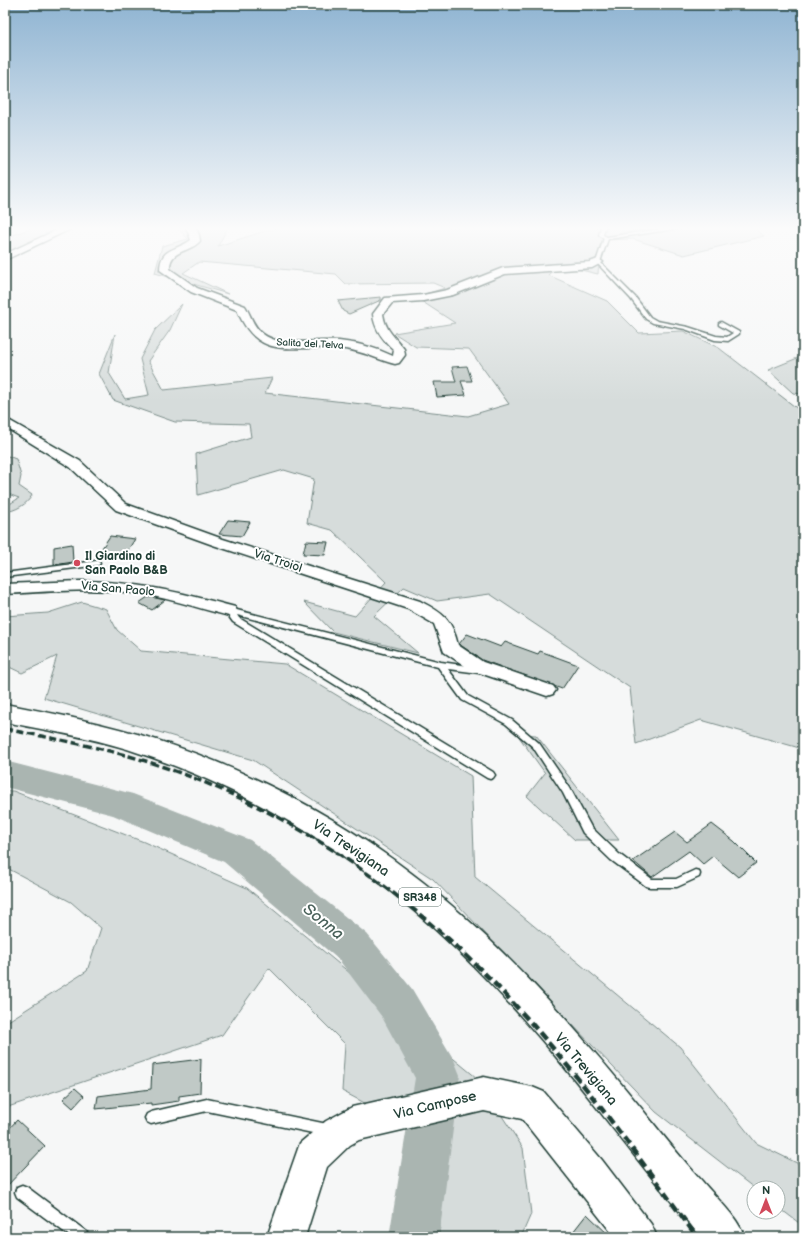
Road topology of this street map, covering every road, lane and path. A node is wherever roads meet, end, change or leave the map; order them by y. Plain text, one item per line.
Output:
1 (187, 285) edge
2 (469, 285) edge
3 (620, 285) edge
4 (721, 324) dead end
5 (5, 422) edge
6 (96, 563) dead end
7 (5, 575) edge
8 (5, 589) edge
9 (229, 611) junction
10 (441, 665) junction
11 (485, 668) junction
12 (547, 690) dead end
13 (5, 713) edge
14 (490, 775) dead end
15 (695, 874) dead end
16 (151, 1118) dead end
17 (345, 1128) junction
18 (22, 1192) dead end
19 (82, 1237) edge
20 (286, 1237) edge
21 (638, 1237) edge
22 (726, 1237) edge

1 - 2 street, Salita del Telva
3 - 4 lane
5 - 11 street, Via Troiol
6 - 7 lane
8 - 9 street, Via San Paolo
9 - 10 lane
9 - 14 lane
10 - 11 lane
10 - 15 lane
11 - 12 street, Via Troiol
13 - 22 main road, Via Trevigiana / SR348
16 - 17 lane
17 - 20 main road, Via Campose
17 - 21 main road, Via Campose
18 - 19 lane

